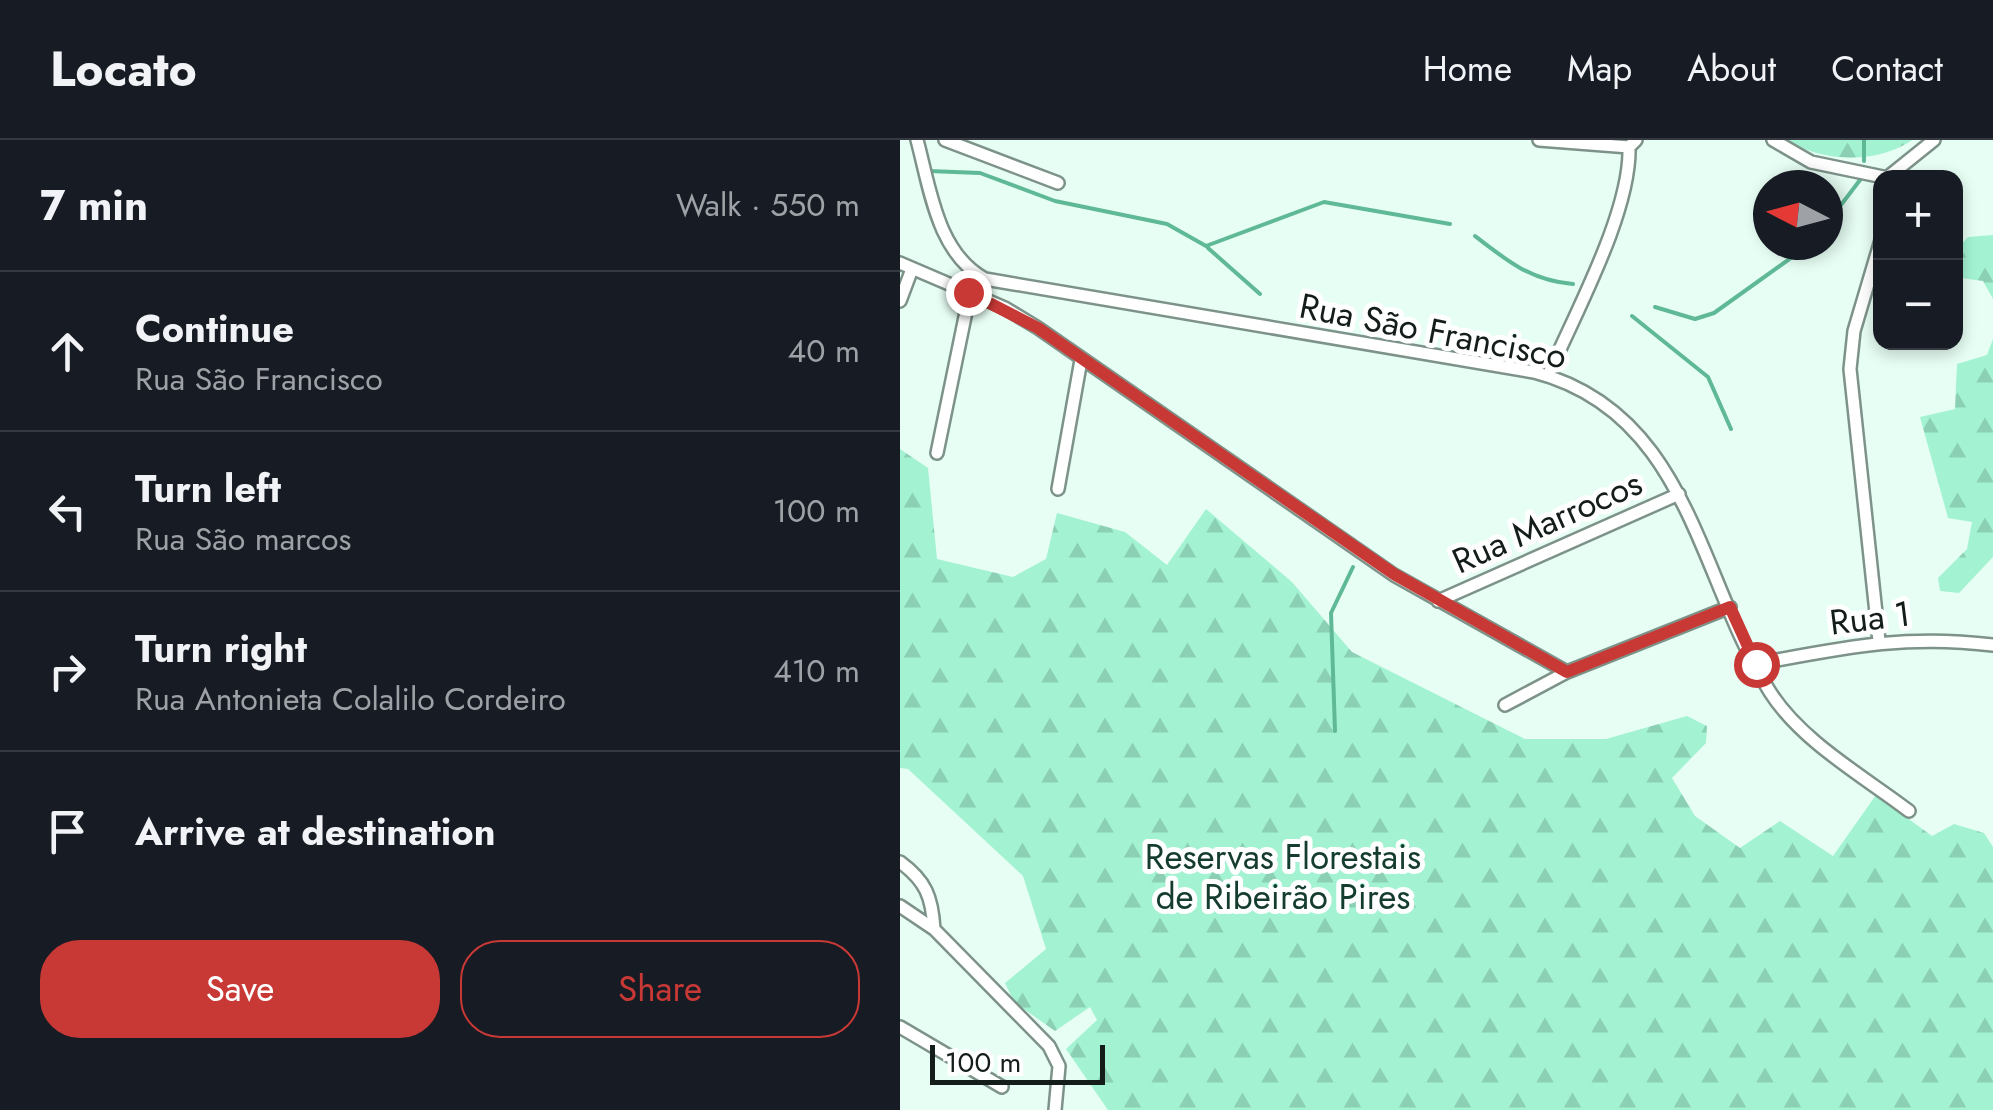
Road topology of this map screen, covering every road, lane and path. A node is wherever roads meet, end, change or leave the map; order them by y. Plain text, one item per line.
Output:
1 (917, 140) edge
2 (945, 140) edge
3 (1540, 140) edge
4 (1772, 140) edge
5 (1934, 140) edge
6 (1632, 143) edge
7 (1897, 170) edge
8 (1873, 174) edge
9 (1058, 184) dead end
10 (1874, 260) edge
11 (906, 266) edge
12 (974, 272) junction
13 (968, 292) junction
14 (900, 302) edge
15 (1082, 360) junction
16 (1548, 376) junction
17 (936, 452) dead end
18 (1058, 490) dead end
19 (1679, 494) junction
20 (1438, 601) junction
21 (1730, 607) junction
22 (1879, 641) junction
23 (1993, 645) edge
24 (1756, 664) junction
25 (1567, 672) junction
26 (1506, 705) dead end
27 (1909, 811) dead end
28 (900, 862) edge
29 (900, 906) edge
30 (934, 929) junction
31 (900, 1027) edge
32 (1002, 1087) dead end
33 (1055, 1110) edge

1 - 12 street
2 - 9 street
3 - 6 street
4 - 8 street
5 - 7 street
6 - 16 street
10 - 22 street
11 - 13 street
11 - 14 street
12 - 13 street
12 - 16 street, Rua São Francisco
13 - 15 street
13 - 17 street
15 - 18 street
15 - 20 street
16 - 19 street, Rua São Francisco
19 - 20 street, Rua Marrocos
19 - 21 street, Rua São Francisco
20 - 25 street
21 - 24 street, Rua São Francisco
21 - 25 street
22 - 23 street, Rua 1
22 - 24 street, Rua 1
24 - 27 street, Rua São Francisco
25 - 26 street
28 - 30 street
29 - 30 street
30 - 33 street
31 - 32 street

